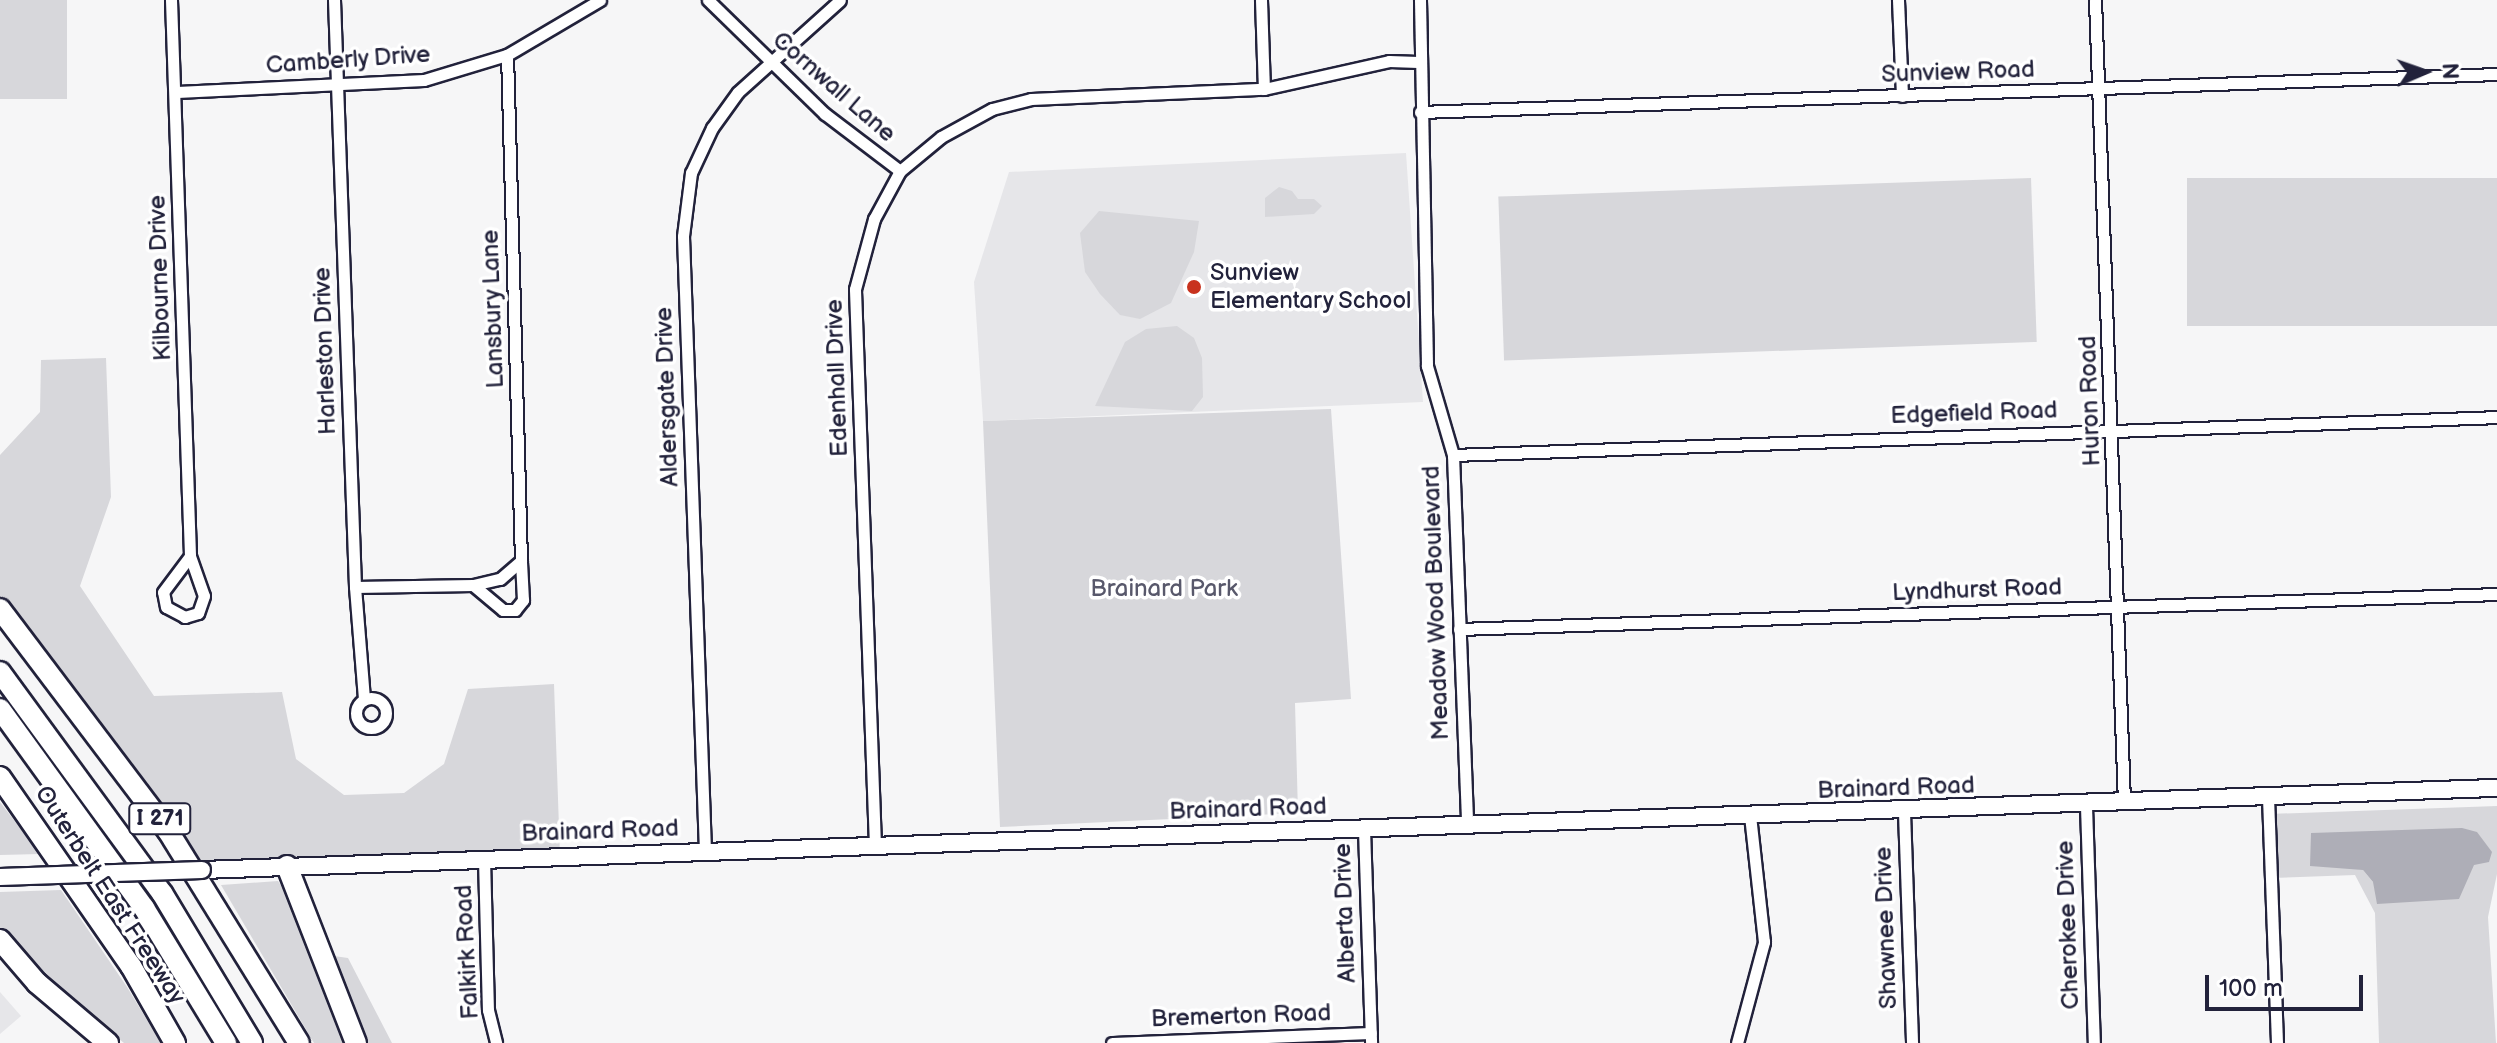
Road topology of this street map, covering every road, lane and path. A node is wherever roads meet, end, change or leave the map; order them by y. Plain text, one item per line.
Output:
1 (171, 0) edge
2 (334, 0) edge
3 (600, 0) edge
4 (708, 0) edge
5 (840, 0) edge
6 (1261, 0) edge
7 (1420, 0) edge
8 (1898, 0) edge
9 (2095, 0) edge
10 (507, 55) junction
11 (1418, 62) junction
12 (769, 63) junction
13 (2497, 74) edge
14 (338, 86) junction
15 (2098, 88) junction
16 (1264, 89) junction
17 (177, 92) junction
18 (1902, 96) junction
19 (1420, 112) junction
20 (900, 171) junction
21 (2497, 417) edge
22 (2114, 430) junction
23 (1453, 455) junction
24 (190, 556) junction
25 (517, 575) junction
26 (473, 585) junction
27 (355, 587) junction
28 (2497, 594) edge
29 (2118, 608) junction
30 (0, 609) edge
31 (1459, 629) junction
32 (0, 672) edge
33 (364, 700) dead end
34 (0, 709) edge
35 (0, 777) edge
36 (2497, 788) edge
37 (2268, 797) junction
38 (2124, 801) junction
39 (2086, 806) junction
40 (1904, 812) junction
41 (1750, 815) junction
42 (1467, 825) junction
43 (1364, 829) junction
44 (875, 846) junction
45 (705, 851) junction
46 (484, 859) junction
47 (287, 866) junction
48 (0, 877) edge
49 (0, 940) edge
50 (1371, 1038) edge
51 (108, 1043) edge
52 (175, 1043) edge
53 (226, 1043) edge
54 (252, 1043) edge
55 (299, 1043) edge
56 (356, 1043) edge
57 (496, 1043) edge
58 (1112, 1043) edge
59 (1737, 1043) edge
60 (1912, 1043) edge
61 (2094, 1043) edge
62 (2277, 1043) edge

1 - 17 street, Kilbourne Drive
2 - 14 street, Harleston Drive
3 - 10 street, Camberly Drive
4 - 12 street, Cornwall Lane
5 - 12 street, Aldersgate Drive
6 - 16 street
7 - 11 street, Meadow Wood Boulevard
8 - 18 street
9 - 15 street, Huron Road
10 - 14 street, Camberly Drive
10 - 25 street, Lansbury Lane
11 - 16 street, Edenhall Drive
11 - 19 street, Meadow Wood Boulevard
12 - 20 street, Cornwall Lane
12 - 45 street, Aldersgate Drive
13 - 15 street, Sunview Road
14 - 17 street, Camberly Drive
14 - 27 street, Harleston Drive
15 - 18 street, Sunview Road
15 - 22 street, Huron Road
16 - 20 street, Edenhall Drive
17 - 24 street, Kilbourne Drive
18 - 19 street, Sunview Road
19 - 23 street, Meadow Wood Boulevard
20 - 44 street, Edenhall Drive
21 - 22 street, Edgefield Road
22 - 23 street, Edgefield Road
22 - 29 street, Huron Road
23 - 31 street, Meadow Wood Boulevard
24 - 24 street, Kilbourne Drive
25 - 26 street
25 - 26 street, Lansbury Lane
26 - 27 street
27 - 33 street, Harleston Drive
28 - 29 street, Lyndhurst Road
29 - 31 street, Lyndhurst Road
29 - 38 street, Huron Road
30 - 55 highway, I 271
31 - 42 street, Meadow Wood Boulevard
32 - 54 highway
34 - 53 highway
35 - 52 highway, Outerbelt East Freeway
36 - 37 main road, Brainard Road
37 - 38 main road, Brainard Road
37 - 62 street
38 - 39 main road, Brainard Road
39 - 40 main road, Brainard Road
39 - 61 street, Cherokee Drive
40 - 41 main road, Brainard Road
40 - 60 street, Shawnee Drive
41 - 42 main road, Brainard Road
41 - 59 street
42 - 43 main road, Brainard Road
43 - 44 main road, Brainard Road
43 - 50 street, Alberta Drive
44 - 45 main road, Brainard Road
45 - 46 main road, Brainard Road
46 - 47 main road, Brainard Road
46 - 57 street, Falkirk Road
47 - 48 main road, Brainard Road, bridge
47 - 56 highway
49 - 51 highway
50 - 58 street, Bremerton Road

